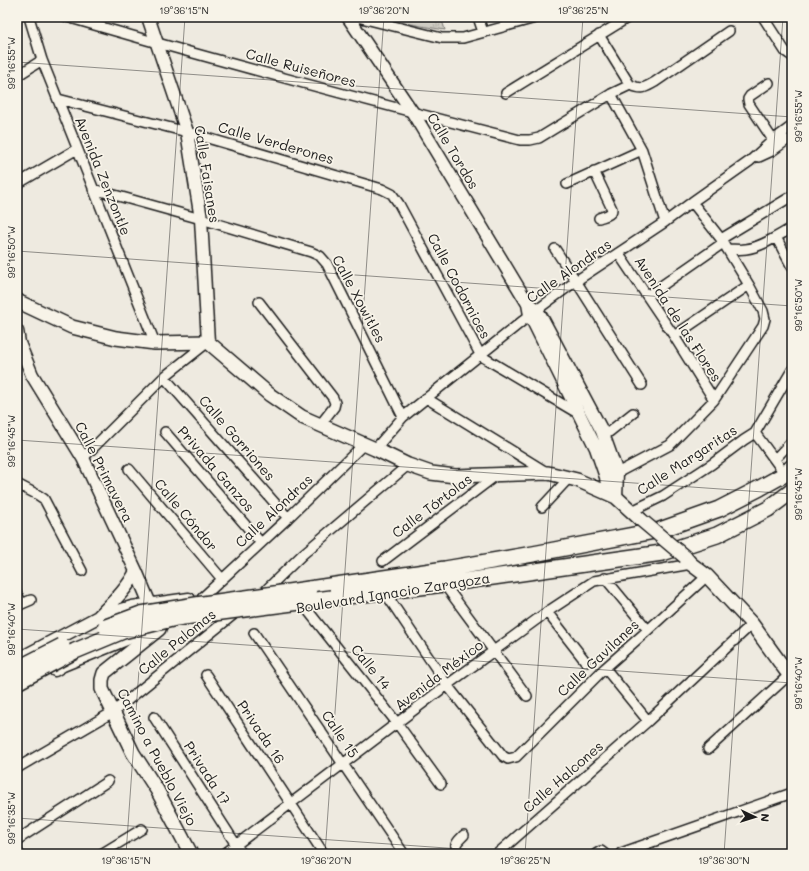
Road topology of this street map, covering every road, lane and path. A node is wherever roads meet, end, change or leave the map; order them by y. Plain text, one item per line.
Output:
1 (29, 17) edge
2 (66, 17) edge
3 (148, 17) edge
4 (348, 17) edge
5 (357, 17) edge
6 (478, 17) edge
7 (538, 17) edge
8 (628, 17) edge
9 (763, 17) edge
10 (729, 31) dead end
11 (483, 32) junction
12 (599, 35) junction
13 (157, 44) junction
14 (792, 56) edge
15 (42, 60) junction
16 (17, 76) edge
17 (769, 83) dead end
18 (630, 85) junction
19 (506, 93) dead end
20 (611, 94) junction
21 (58, 100) junction
22 (413, 113) junction
23 (790, 128) edge
24 (187, 132) junction
25 (773, 140) junction
26 (792, 140) edge
27 (77, 149) junction
28 (642, 150) junction
29 (750, 161) junction
30 (594, 171) junction
31 (17, 184) edge
32 (567, 184) dead end
33 (93, 189) junction
34 (392, 194) joint
35 (792, 196) edge
36 (692, 202) junction
37 (599, 218) dead end
38 (201, 219) junction
39 (665, 222) junction
40 (792, 228) edge
41 (776, 237) junction
42 (724, 244) junction
43 (555, 249) dead end
44 (618, 253) junction
45 (792, 267) edge
46 (576, 281) junction
47 (748, 285) junction
48 (647, 296) junction
49 (258, 302) dead end
50 (18, 305) edge
51 (532, 310) junction
52 (17, 331) edge
53 (674, 336) junction
54 (208, 342) junction
55 (155, 343) junction
56 (481, 356) junction
57 (792, 370) edge
58 (164, 377) junction
59 (642, 385) dead end
60 (426, 398) junction
61 (714, 400) junction
62 (633, 413) dead end
63 (579, 414) junction
64 (403, 417) junction
65 (320, 425) junction
66 (165, 432) dead end
67 (755, 433) junction
68 (604, 436) junction
69 (792, 441) edge
70 (370, 446) junction
71 (83, 458) junction
72 (775, 459) junction
73 (408, 465) junction
74 (129, 469) dead end
75 (788, 471) edge
76 (548, 473) junction
77 (498, 474) junction
78 (612, 475) junction
79 (569, 478) junction
80 (17, 484) edge
81 (792, 491) edge
82 (612, 495) junction
83 (542, 507) dead end
84 (636, 515) junction
85 (288, 518) junction
86 (261, 543) junction
87 (688, 560) junction
88 (383, 561) dead end
89 (136, 570) junction
90 (82, 571) dead end
91 (707, 576) junction
92 (605, 578) junction
93 (222, 580) junction
94 (444, 584) junction
95 (365, 587) junction
96 (267, 589) junction
97 (384, 592) junction
98 (17, 594) edge
99 (202, 598) junction
100 (31, 600) dead end
101 (150, 604) junction
102 (19, 605) edge
103 (305, 607) junction
104 (547, 612) junction
105 (233, 615) junction
106 (98, 617) junction
107 (752, 624) junction
108 (160, 629) junction
109 (648, 630) junction
110 (254, 633) dead end
111 (493, 651) junction
112 (17, 660) edge
113 (586, 662) dead end
114 (605, 668) junction
115 (17, 669) edge
116 (206, 675) dead end
117 (791, 677) edge
118 (17, 682) edge
119 (447, 685) junction
120 (17, 690) edge
121 (527, 696) dead end
122 (113, 712) junction
123 (154, 717) dead end
124 (648, 721) junction
125 (397, 723) junction
126 (708, 749) dead end
127 (343, 764) junction
128 (17, 768) edge
129 (108, 781) dead end
130 (441, 784) dead end
131 (792, 793) edge
132 (292, 804) junction
133 (142, 829) dead end
134 (464, 834) dead end
135 (17, 840) edge
136 (236, 845) junction
137 (17, 851) edge
138 (402, 851) dead end
139 (621, 853) dead end
140 (19, 854) edge
141 (101, 854) edge
142 (191, 854) edge
143 (224, 854) edge
144 (242, 854) edge
145 (324, 854) edge
146 (460, 854) edge
147 (497, 854) edge
148 (596, 854) edge
149 (605, 854) edge

1 - 15 street, Avenida Zenzontle
2 - 13 street, Calle Ruiseñores
3 - 13 street, Calle Faisanes
4 - 22 street, Calle Tordos
5 - 11 street
6 - 11 street
7 - 11 street
8 - 12 street
9 - 14 street
10 - 18 street
12 - 18 street
12 - 19 street
13 - 22 street, Calle Ruiseñores
13 - 24 street, Calle Faisanes
15 - 16 street
15 - 21 street, Avenida Zenzontle
17 - 25 street
18 - 20 street
20 - 22 street, Calle Ruiseñores
20 - 28 street
21 - 24 street, Calle Verderones
21 - 27 street, Avenida Zenzontle
22 - 51 street, Calle Tordos
23 - 25 street, Calle Alondras
24 - 34 street, Calle Verderones
24 - 38 street, Calle Faisanes
25 - 29 street, Calle Alondras
26 - 29 street
27 - 31 street
27 - 33 street, Avenida Zenzontle
28 - 30 street
28 - 39 street
29 - 36 street, Calle Alondras
30 - 32 street
30 - 37 street
33 - 38 street, Calle Xowitles
33 - 55 street, Avenida Zenzontle
34 - 56 street, Calle Codornices
35 - 42 street
36 - 39 street, Calle Alondras
36 - 42 street
38 - 54 street, Calle Faisanes
38 - 64 street, Calle Xowitles
39 - 44 street, Calle Alondras
40 - 41 street
41 - 42 street
41 - 45 street
42 - 47 street
42 - 48 street
43 - 46 street
44 - 46 street, Calle Alondras
44 - 48 street, Avenida de las Flores
46 - 51 street, Calle Alondras
46 - 59 street
47 - 53 street
47 - 61 street
48 - 53 street, Avenida de las Flores
49 - 65 street
50 - 55 main road
51 - 56 street, Calle Alondras
51 - 63 street, Calle Tordos
51 - 68 street, Calle Tordos
52 - 71 street, Calle Primavera
53 - 61 street, Avenida de las Flores
54 - 55 main road
54 - 58 street
54 - 65 main road
56 - 60 street, Calle Alondras
56 - 63 street, Calle Codornices
57 - 67 street, Calle Margaritas
58 - 71 street
58 - 85 street, Calle Gorriones
60 - 64 street, Calle Alondras
60 - 76 street
61 - 78 street
62 - 68 street
63 - 78 street, Calle Tordos
64 - 70 street, Calle Alondras
65 - 70 main road
66 - 86 street, Privada Ganzos
67 - 72 street
67 - 84 street, Calle Margaritas
68 - 78 street, Calle Tordos
69 - 72 street
70 - 73 main road
70 - 85 street, Calle Alondras
71 - 89 street, Calle Primavera
72 - 75 street
73 - 77 main road
73 - 96 street
74 - 93 street, Calle Cóndor
75 - 95 main road, Boulevard Ignacio Zaragoza
76 - 77 main road
76 - 79 main road
77 - 88 street, Calle Tórtolas
78 - 82 street, Calle Tordos
79 - 82 main road
79 - 83 street
80 - 90 street
81 - 94 main road, Boulevard Ignacio Zaragoza
82 - 84 main road
84 - 87 main road, bridge
85 - 86 street, Calle Alondras
86 - 93 street, Calle Alondras
87 - 91 main road
87 - 92 street, Avenida México
89 - 101 street, Calle Primavera
89 - 106 street
91 - 107 main road
91 - 109 street, Calle Gavilanes
92 - 104 street, Avenida México
92 - 109 street
93 - 99 street, Calle Alondras
94 - 97 main road, Boulevard Ignacio Zaragoza
94 - 111 street
95 - 96 street, Boulevard Ignacio Zaragoza
95 - 97 main road, Boulevard Ignacio Zaragoza
95 - 103 street, Boulevard Ignacio Zaragoza
95 - 115 main road, bridge
95 - 118 main road, bridge
96 - 99 street, Boulevard Ignacio Zaragoza
97 - 119 street
98 - 102 street
99 - 101 street, Boulevard Ignacio Zaragoza
100 - 102 street
101 - 106 street, Boulevard Ignacio Zaragoza
101 - 108 street, Calle Primavera
103 - 105 street, Boulevard Ignacio Zaragoza
103 - 125 street, Calle 14
104 - 111 street, Avenida México
104 - 113 street
105 - 108 street, Boulevard Ignacio Zaragoza
105 - 122 street, Calle Palomas
106 - 112 street, Boulevard Ignacio Zaragoza
107 - 117 main road
107 - 124 street, Calle Halcones
108 - 120 street, Boulevard Ignacio Zaragoza
108 - 122 main road, Camino a Pueblo Viejo
109 - 114 street, Calle Gavilanes
110 - 127 street, Calle 15
111 - 119 street, Avenida México
111 - 121 street
114 - 119 street, Calle Gavilanes
114 - 124 street
116 - 132 street, Privada 16
117 - 126 street
119 - 125 street, Avenida México
122 - 128 street, Calle Palomas
122 - 142 main road, Camino a Pueblo Viejo
123 - 136 street, Privada 17
124 - 147 street, Calle Halcones
125 - 127 street, Avenida México
125 - 130 street, Calle 14
127 - 132 street, Avenida México
127 - 138 street, Calle 15
129 - 135 street
131 - 139 street
132 - 136 street, Avenida México
132 - 145 street, Privada 16
133 - 141 street
134 - 146 street
136 - 143 street, Avenida México
136 - 144 street, Privada 17
137 - 140 street
148 - 149 street

